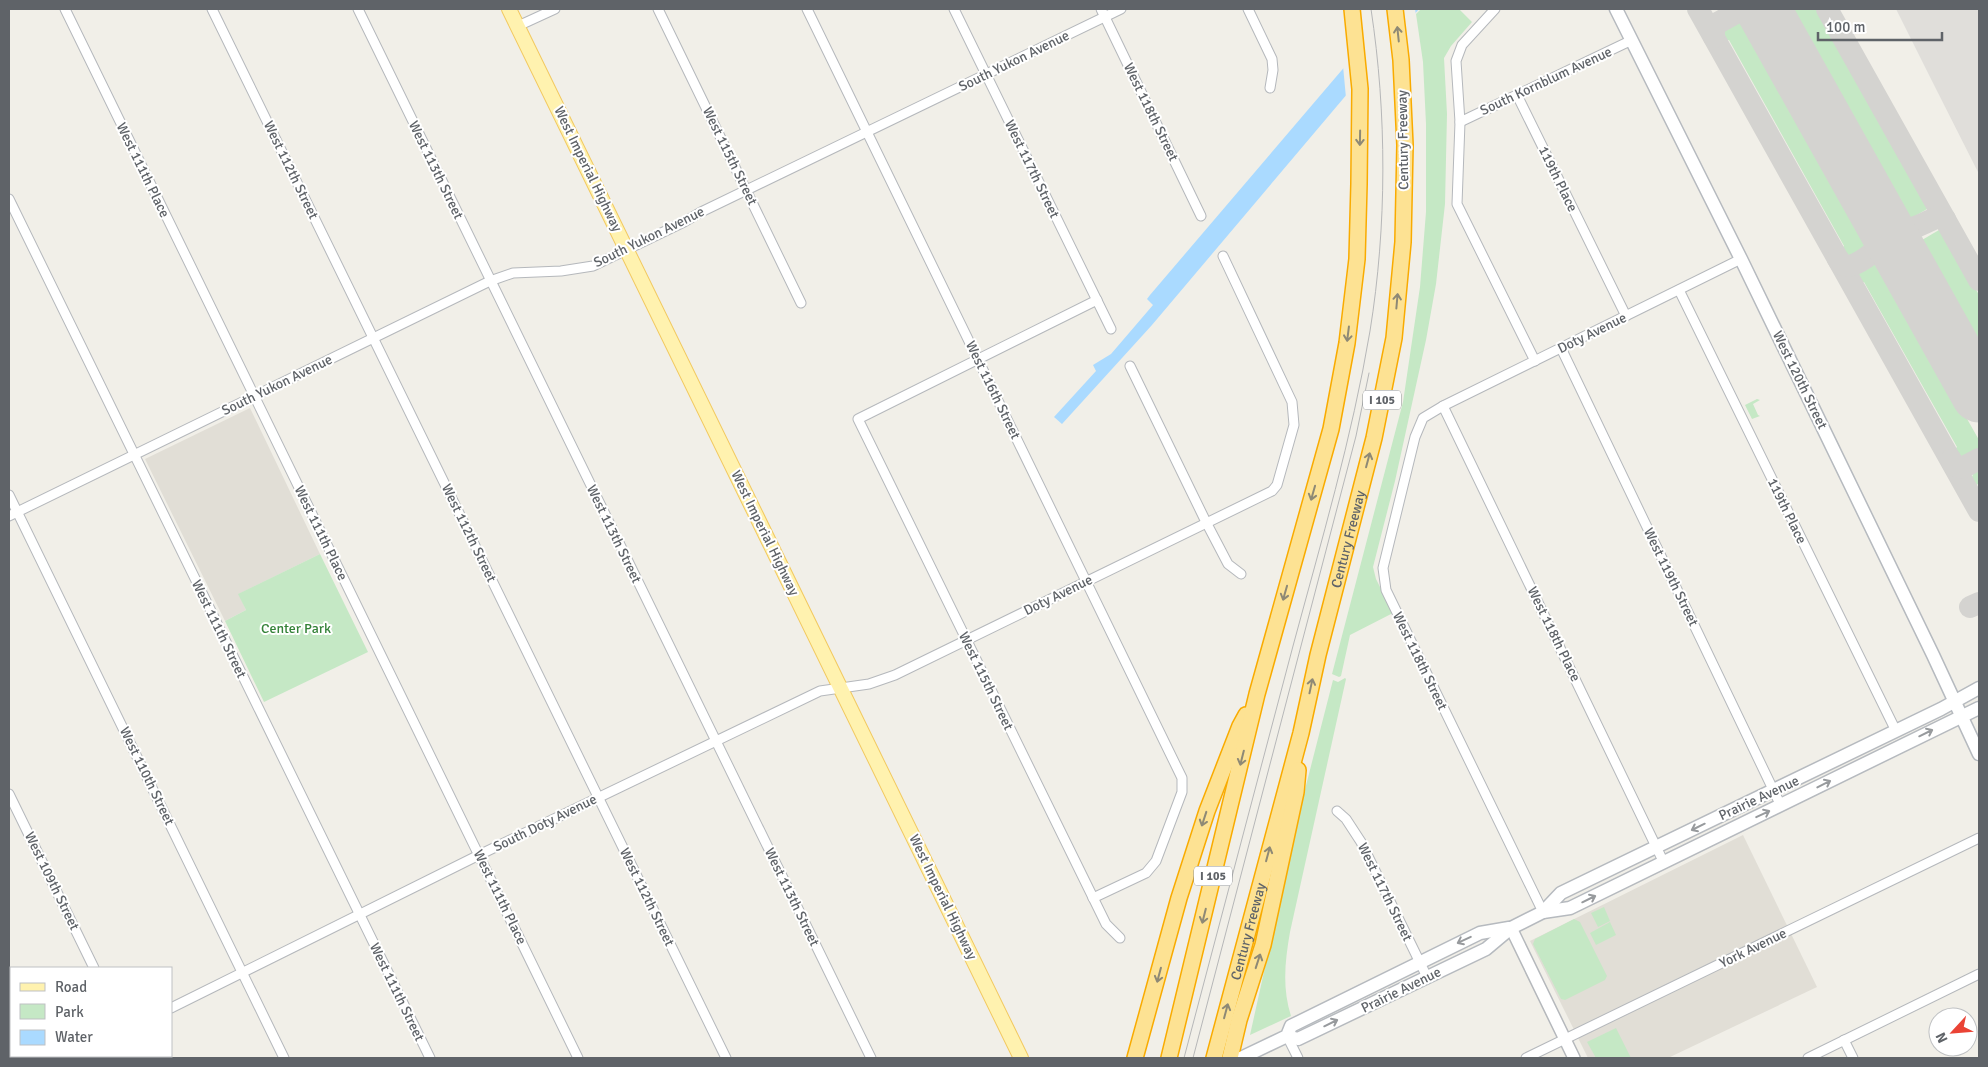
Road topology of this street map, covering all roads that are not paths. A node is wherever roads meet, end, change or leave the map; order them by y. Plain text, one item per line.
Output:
1 (65, 9) edge
2 (212, 9) edge
3 (358, 9) edge
4 (509, 9) edge
5 (555, 9) edge
6 (658, 9) edge
7 (807, 9) edge
8 (954, 9) edge
9 (1121, 9) edge
10 (1248, 9) edge
11 (1352, 9) edge
12 (1395, 9) edge
13 (1495, 9) edge
14 (1616, 9) edge
15 (1103, 13) edge
16 (518, 26) junction
17 (1632, 40) junction
18 (986, 74) junction
19 (1270, 88) dead end
20 (1517, 95) junction
21 (1460, 122) junction
22 (867, 132) junction
23 (747, 191) junction
24 (9, 199) edge
25 (1201, 216) dead end
26 (627, 251) junction
27 (1223, 256) dead end
28 (1742, 259) junction
29 (490, 281) junction
30 (1679, 290) junction
31 (1097, 300) junction
32 (801, 303) dead end
33 (1626, 316) junction
34 (1111, 329) dead end
35 (373, 338) junction
36 (1561, 348) junction
37 (978, 359) junction
38 (1535, 361) junction
39 (1130, 366) dead end
40 (254, 397) junction
41 (1443, 406) junction
42 (134, 456) junction
43 (9, 495) edge
44 (13, 514) edge
45 (1206, 522) junction
46 (1241, 574) dead end
47 (1087, 581) junction
48 (966, 640) junction
49 (1979, 688) edge
50 (841, 689) junction
51 (1257, 694) junction
52 (1955, 702) junction
53 (1979, 708) edge
54 (1962, 716) junction
55 (1896, 731) junction
56 (1301, 733) junction
57 (715, 741) junction
58 (1979, 754) edge
59 (1773, 791) junction
60 (9, 794) edge
61 (598, 798) junction
62 (1781, 806) junction
63 (1337, 811) dead end
64 (1979, 838) edge
65 (1657, 847) junction
66 (479, 855) junction
67 (1664, 863) junction
68 (1093, 898) junction
69 (1543, 912) junction
70 (360, 915) junction
71 (1511, 928) junction
72 (1120, 938) dead end
73 (1419, 962) junction
74 (94, 967) edge
75 (243, 973) junction
76 (1979, 974) edge
77 (1427, 977) junction
78 (172, 1008) edge
79 (1150, 1011) junction
80 (1287, 1036) junction
81 (1565, 1039) junction
82 (1844, 1040) junction
83 (284, 1058) edge
84 (430, 1058) edge
85 (578, 1058) edge
86 (726, 1058) edge
87 (871, 1058) edge
88 (1021, 1058) edge
89 (1136, 1058) edge
90 (1140, 1058) edge
91 (1169, 1058) edge
92 (1214, 1058) edge
93 (1230, 1058) edge
94 (1240, 1058) edge
95 (1298, 1058) edge
96 (1526, 1058) edge
97 (1574, 1058) edge
98 (1808, 1058) edge
99 (1853, 1058) edge

1 - 40 street, West 111th Place
2 - 35 street, West 112th Street
3 - 29 street, West 113th Street
4 - 16 main road, West Imperial Highway
5 - 16 street
6 - 23 street, West 115th Street
7 - 22 street, West 116th Street
8 - 18 street, West 117th Street
9 - 15 street, South Yukon Avenue
10 - 19 street
11 -> 51 highway, I 105
56 -> 12 highway, Century Freeway / I 105
13 - 21 street
14 - 17 main road, West 120th Street
15 - 18 street, South Yukon Avenue
15 - 25 street, West 118th Street
16 - 26 main road, West Imperial Highway
17 - 20 street, South Kornblum Avenue
17 - 28 main road, West 120th Street
18 - 22 street, South Yukon Avenue
18 - 31 street, West 117th Street
20 - 21 street, South Kornblum Avenue
20 - 33 street, 119th Place
21 - 38 street
22 - 23 street, South Yukon Avenue
22 - 37 street, West 116th Street
23 - 26 street, South Yukon Avenue
23 - 32 street, West 115th Street
24 - 42 street, West 111th Street
26 - 29 street, South Yukon Avenue
26 - 50 main road, West Imperial Highway
27 - 45 street, Doty Avenue
28 - 30 street, Doty Avenue
28 - 52 main road, West 120th Street
29 - 35 street, South Yukon Avenue
29 - 57 street, West 113th Street
30 - 33 street, Doty Avenue
30 - 55 street, 119th Place
31 - 34 street, West 117th Street
31 - 37 street
33 - 36 street, Doty Avenue
35 - 40 street, South Yukon Avenue
35 - 61 street, West 112th Street
36 - 38 street, Doty Avenue
36 - 59 street, West 119th Street
37 - 47 street, West 116th Street
37 - 48 street, West 115th Street
38 - 41 street, Doty Avenue
39 - 45 street
40 - 42 street, South Yukon Avenue
40 - 66 street, West 111th Place
41 - 65 street, West 118th Place
41 - 69 street, West 118th Street
42 - 44 street, South Yukon Avenue
42 - 70 street, West 111th Street
43 - 44 street, West 110th Street
44 - 75 street, West 110th Street
45 - 46 street
45 - 47 street, Doty Avenue
47 - 48 street, Doty Avenue
47 - 68 street, West 116th Street
48 - 50 street, Doty Avenue
48 - 68 street, West 115th Street
49 - 52 main road, Prairie Avenue
50 - 57 street, South Doty Avenue
50 - 88 main road, West Imperial Highway
51 -> 79 highway
51 -> 91 highway, I 105
52 - 54 main road, West 120th Street
52 - 55 main road, Prairie Avenue
53 - 54 main road, Prairie Avenue
54 - 58 main road, West 120th Street
62 -> 54 main road, Prairie Avenue
55 - 59 main road, Prairie Avenue
92 -> 56 highway, Century Freeway / I 105
93 -> 56 highway
57 - 61 street, South Doty Avenue
57 - 87 street, West 113th Street
59 - 62 street, West 119th Street
59 -> 65 main road, Prairie Avenue
60 - 74 street, West 109th Street
61 - 66 street, South Doty Avenue
61 - 86 street, West 112th Street
67 -> 62 main road, Prairie Avenue
63 - 73 street, West 117th Street
64 - 81 street, York Avenue
65 - 67 street, West 118th Place
65 - 69 main road, Prairie Avenue
66 - 70 street, South Doty Avenue
66 - 85 street, West 111th Place
69 -> 67 main road, Prairie Avenue
68 - 72 street, West 115th Street
69 - 71 main road, Prairie Avenue
70 - 75 street, South Doty Avenue
70 - 84 street, West 111th Street
71 -> 73 main road, Prairie Avenue
71 - 77 main road, Prairie Avenue
71 - 81 street
73 - 77 street, West 117th Street
73 - 80 main road, Prairie Avenue
75 - 78 street, South Doty Avenue
75 - 83 street, West 110th Street
76 - 82 street
80 -> 77 main road, Prairie Avenue
79 - 89 highway
79 - 90 highway
80 - 94 main road, Prairie Avenue
80 - 95 street
81 - 96 street, York Avenue
81 - 97 street
82 - 98 street
82 - 99 street

